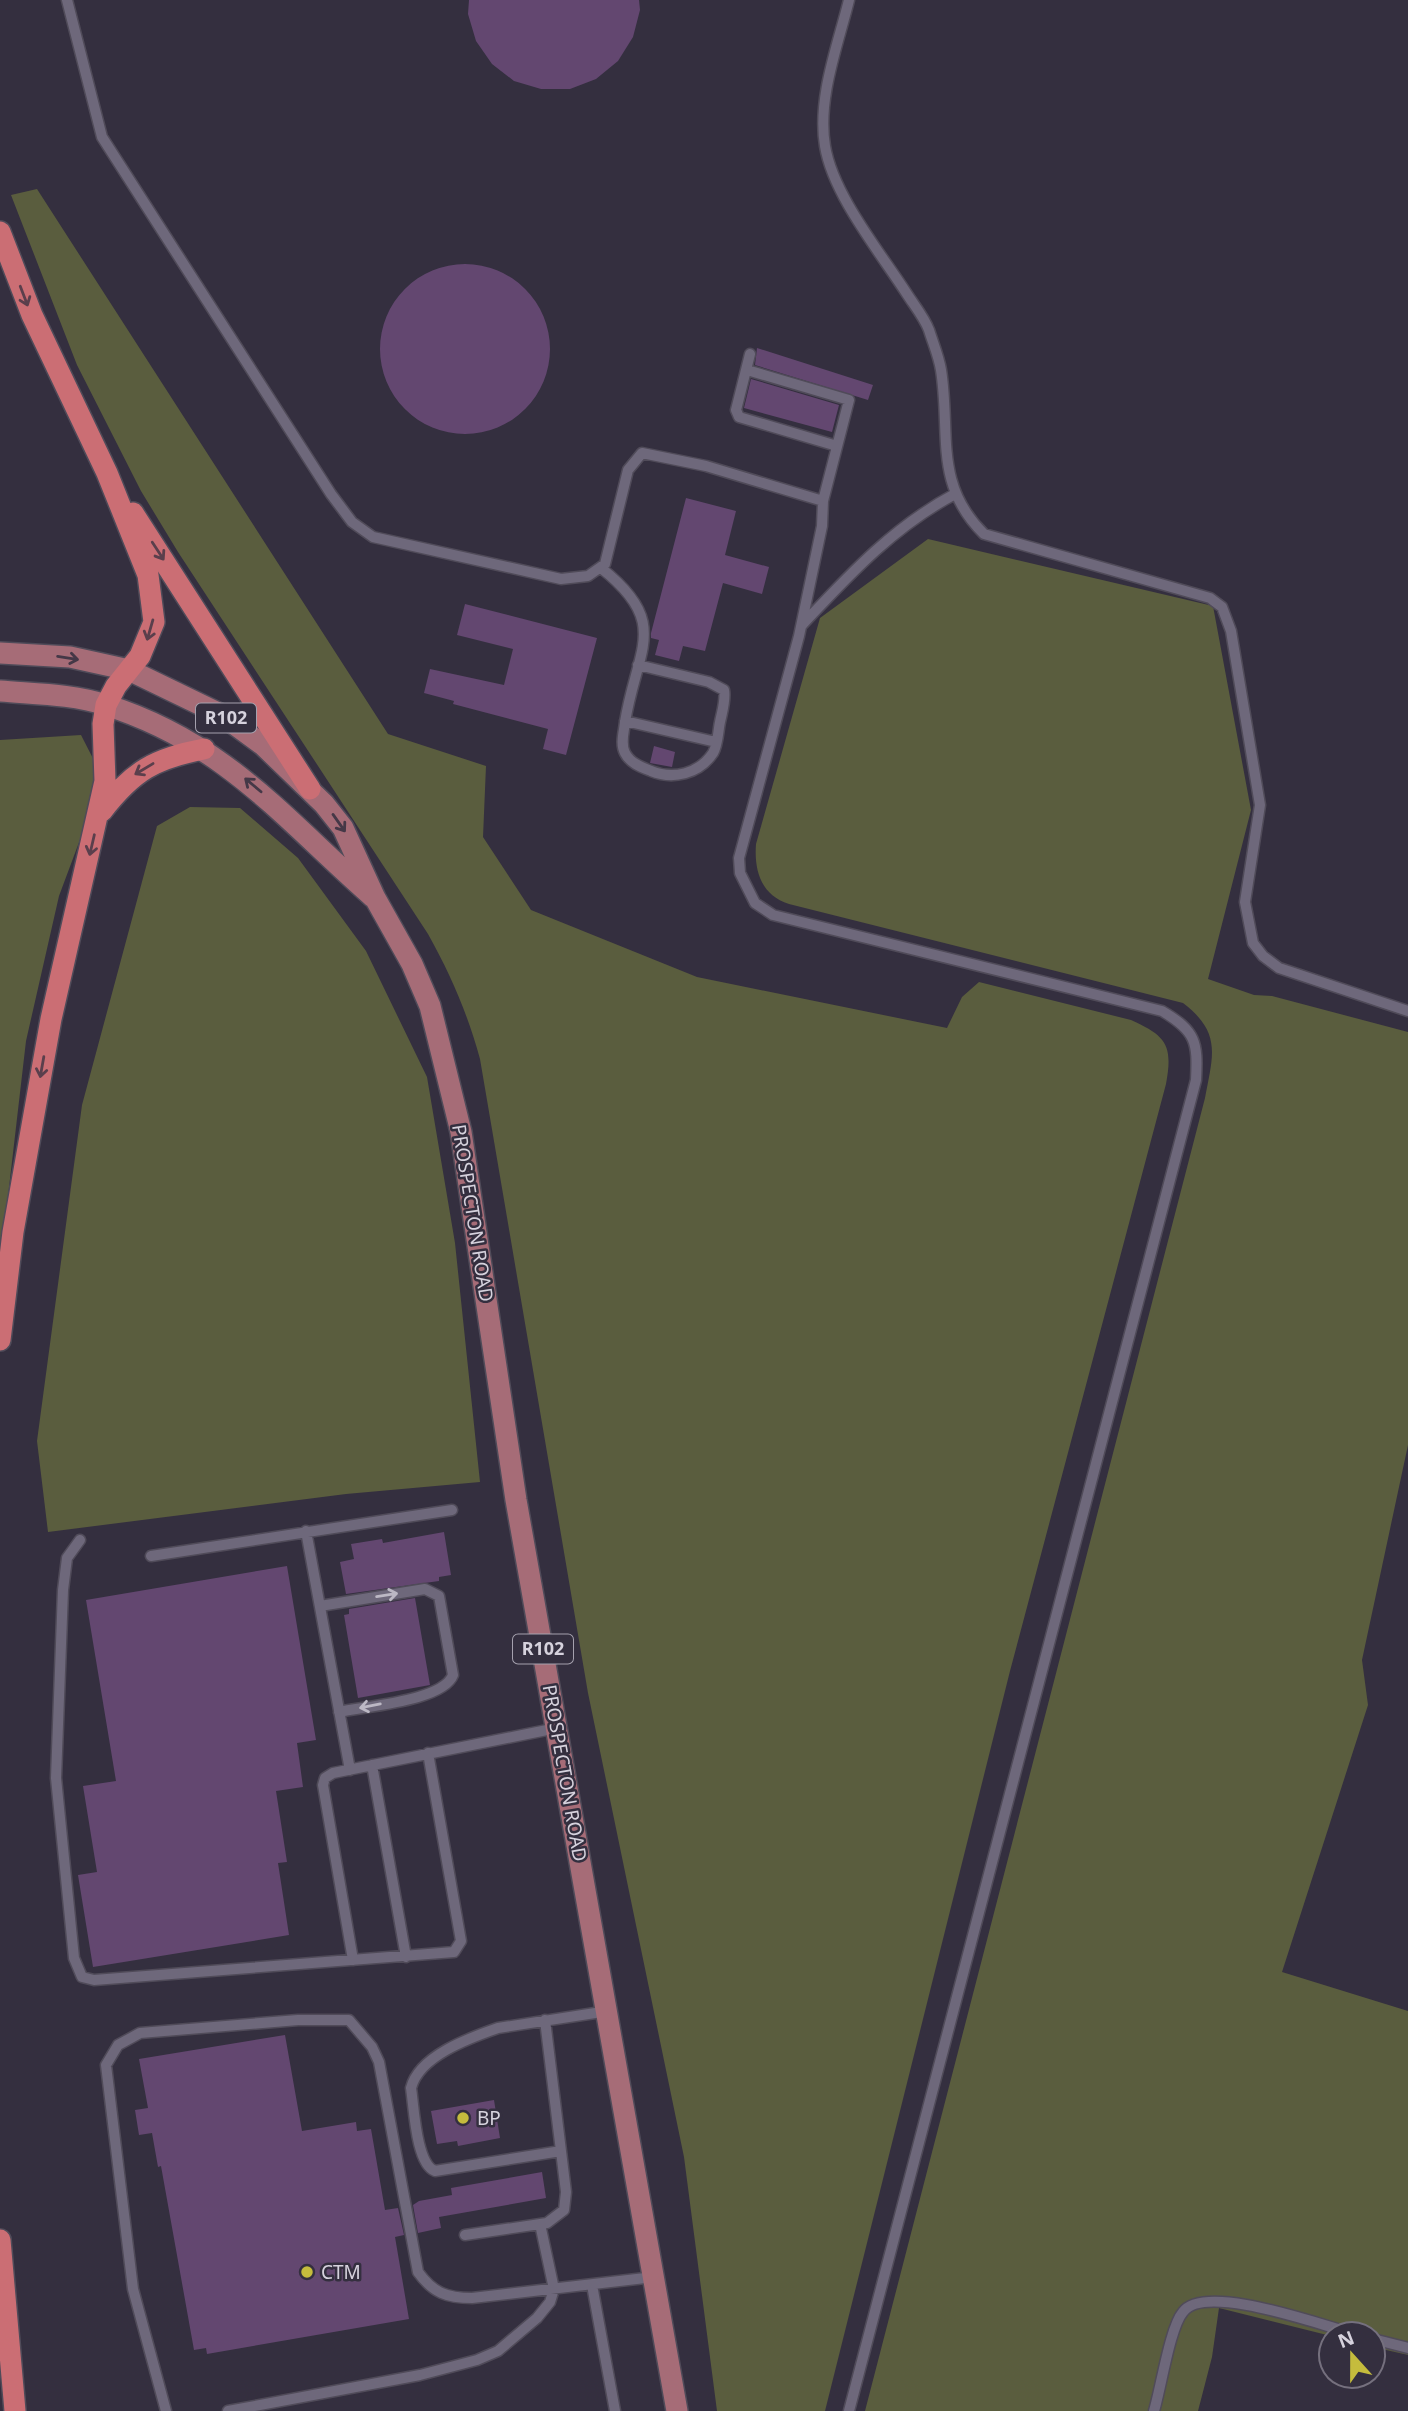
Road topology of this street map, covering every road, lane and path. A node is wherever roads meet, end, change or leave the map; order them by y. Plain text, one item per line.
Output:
1 (67, 0) edge
2 (849, 0) edge
3 (0, 232) edge
4 (750, 354) dead end
5 (747, 370) junction
6 (837, 446) junction
7 (107, 473) junction
8 (955, 494) junction
9 (823, 501) junction
10 (601, 568) junction
11 (801, 626) junction
12 (0, 653) edge
13 (638, 664) junction
14 (129, 670) junction
15 (0, 691) edge
16 (106, 705) junction
17 (625, 721) junction
18 (716, 742) junction
19 (204, 749) junction
20 (310, 789) junction
21 (99, 814) junction
22 (375, 898) junction
23 (1408, 1011) edge
24 (0, 1340) edge
25 (452, 1510) dead end
26 (306, 1531) junction
27 (80, 1540) dead end
28 (150, 1556) dead end
29 (320, 1606) junction
30 (339, 1712) junction
31 (557, 1728) junction
32 (428, 1753) junction
33 (372, 1765) junction
34 (350, 1770) junction
35 (406, 1957) junction
36 (353, 1960) junction
37 (608, 2011) junction
38 (545, 2021) junction
39 (561, 2151) junction
40 (540, 2224) junction
41 (465, 2235) dead end
42 (0, 2240) edge
43 (654, 2277) junction
44 (592, 2285) junction
45 (554, 2289) junction
46 (1317, 2323) edge
47 (1387, 2343) edge
48 (1408, 2348) edge
49 (15, 2411) edge
50 (166, 2411) edge
51 (228, 2411) edge
52 (615, 2411) edge
53 (677, 2411) edge
54 (849, 2411) edge
55 (1154, 2411) edge

1 - 10 lane
2 - 8 lane
3 -> 7 highway
4 - 5 lane
5 - 6 lane
5 - 6 lane
6 - 9 lane
7 -> 14 highway
7 -> 20 highway
8 - 11 lane
8 - 23 lane
9 - 10 lane
9 - 11 lane
10 - 13 lane
11 - 54 lane
12 -> 14 main road, PROSPECTON ROAD / R102
13 - 17 lane
13 - 18 lane
14 - 16 highway
14 - 20 main road, PROSPECTON ROAD / R102
15 - 16 main road, PROSPECTON ROAD / R102
16 - 19 main road, PROSPECTON ROAD / R102
16 - 21 highway
17 - 18 lane
17 - 18 lane
19 -> 21 highway
22 -> 19 main road, PROSPECTON ROAD / R102
20 -> 22 main road, PROSPECTON ROAD / R102
21 -> 24 highway
22 - 31 main road, PROSPECTON ROAD / R102
25 - 26 lane
26 - 28 lane
26 - 29 lane
27 - 36 lane
29 - 30 lane
29 -> 30 lane
30 - 34 lane
31 - 32 lane
31 - 37 main road, PROSPECTON ROAD / R102
32 - 33 lane
32 - 35 lane
33 - 34 lane
33 - 35 lane
34 - 36 lane
35 - 36 lane
37 - 38 lane
37 - 43 main road, PROSPECTON ROAD / R102
38 - 39 lane
38 - 39 lane
39 - 40 lane
40 - 41 lane
40 - 45 lane
42 - 49 highway
43 - 44 lane
43 - 53 main road, PROSPECTON ROAD / R102
44 - 45 lane
44 - 52 lane
45 - 50 lane
45 - 51 lane
46 - 55 lane
47 - 48 lane

